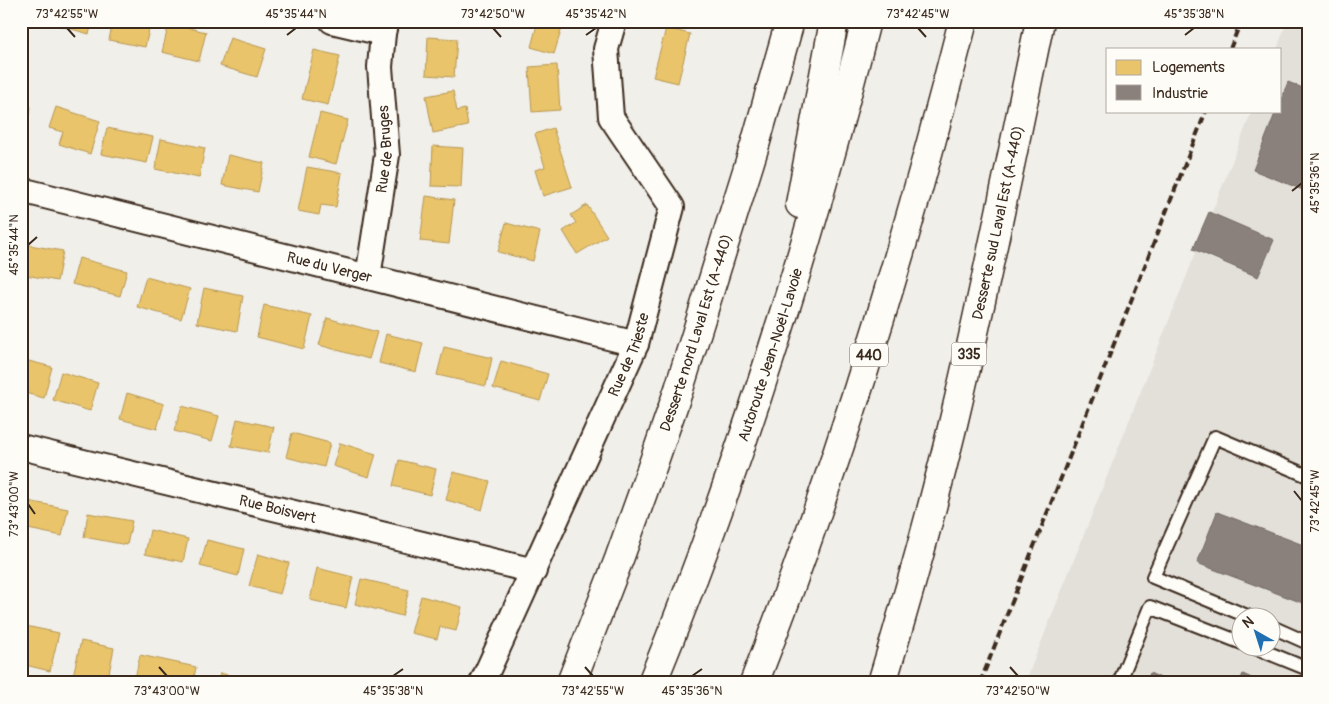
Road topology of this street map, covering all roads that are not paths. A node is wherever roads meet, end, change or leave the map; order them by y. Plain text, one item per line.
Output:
1 (332, 21) edge
2 (614, 21) edge
3 (790, 21) edge
4 (834, 21) edge
5 (866, 21) edge
6 (962, 21) edge
7 (1040, 21) edge
8 (384, 27) edge
9 (21, 190) edge
10 (368, 277) junction
11 (636, 344) junction
12 (773, 348) junction
13 (21, 446) edge
14 (1308, 476) edge
15 (534, 571) junction
16 (1232, 610) edge
17 (1282, 631) edge
18 (588, 637) junction
19 (1232, 639) edge
20 (1308, 642) edge
21 (1276, 656) edge
22 (1308, 669) edge
23 (482, 683) edge
24 (563, 683) edge
25 (571, 683) edge
26 (652, 683) edge
27 (754, 683) edge
28 (882, 683) edge
29 (1119, 683) edge

1 - 8 street
2 - 11 street, Rue de Trieste
3 - 18 main road, Desserte nord Laval Est (A-440)
4 - 12 main road
5 - 12 main road, Autoroute Jean-Noël-Lavoie
6 - 27 main road, 440
7 - 28 main road, Desserte sud Laval Est (A-440) / 335
8 - 10 street, Rue de Bruges
9 - 10 street, Rue du Verger
10 - 11 street, Rue du Verger
11 - 15 street, Rue de Trieste
12 - 26 main road, Autoroute Jean-Noël-Lavoie
13 - 15 street, Rue Boisvert
14 - 16 lane
15 - 23 street, Rue de Trieste
17 - 20 lane
18 - 24 main road
18 - 25 main road
19 - 29 lane
21 - 22 lane

